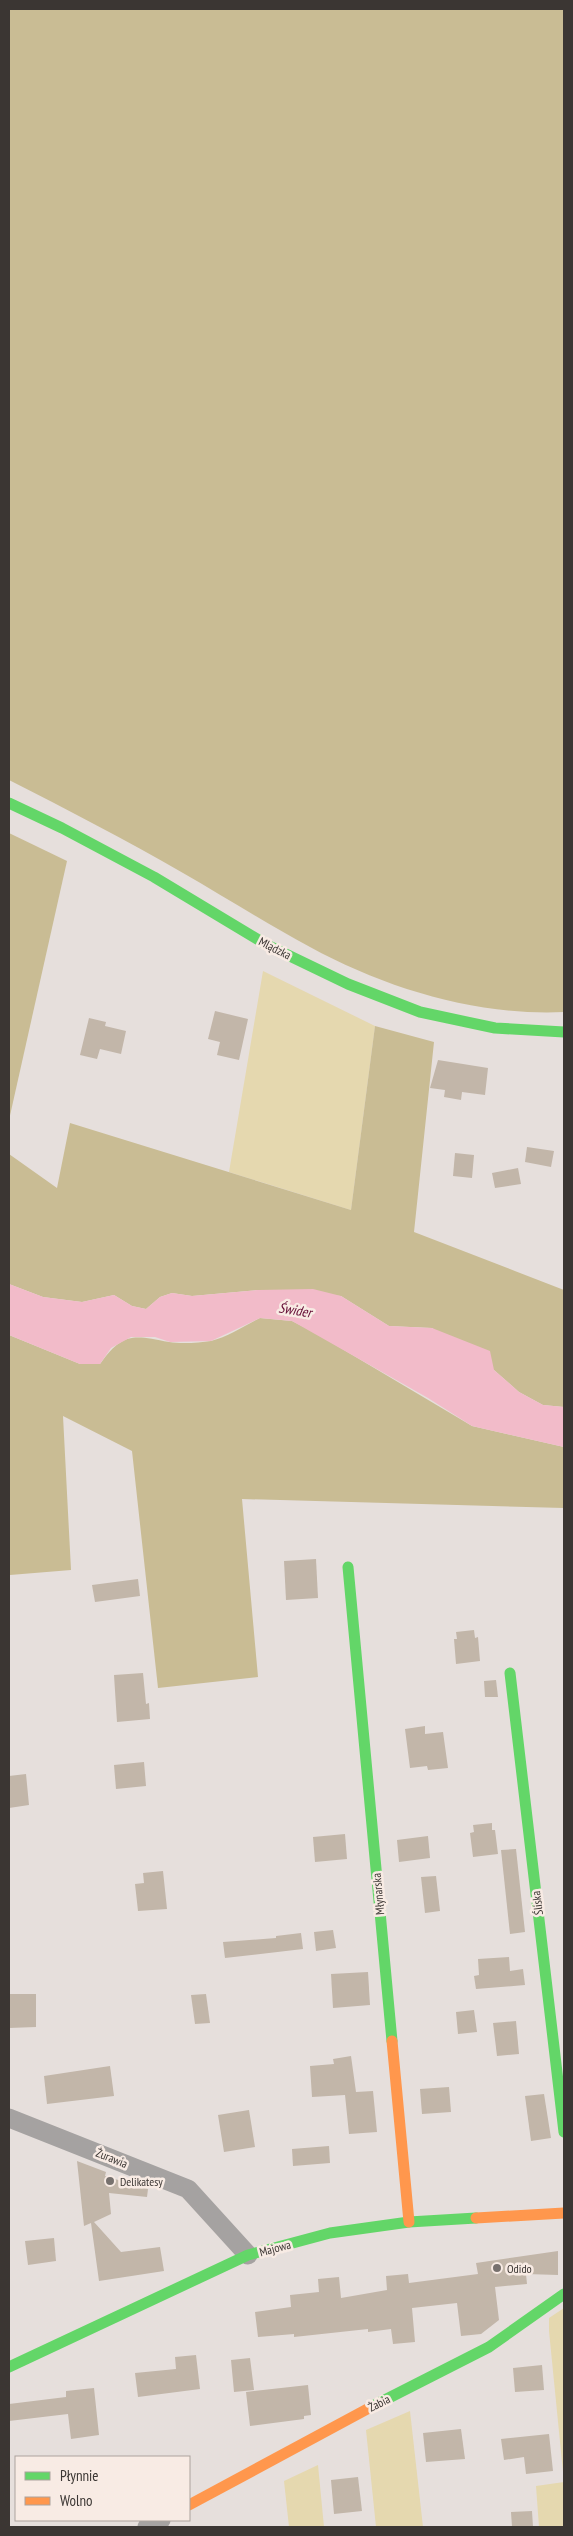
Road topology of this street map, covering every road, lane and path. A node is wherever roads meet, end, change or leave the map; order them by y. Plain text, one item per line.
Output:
1 (9, 802) edge
2 (564, 1032) edge
3 (348, 1567) dead end
4 (510, 1673) dead end
5 (9, 2118) edge
6 (564, 2132) edge
7 (564, 2213) edge
8 (409, 2222) junction
9 (248, 2255) junction
10 (564, 2294) edge
11 (9, 2366) edge
12 (190, 2504) edge
13 (159, 2521) edge
14 (147, 2527) edge

1 - 2 street, Mlądzka
3 - 8 street, Młynarska
4 - 6 street, Śliska
5 - 9 street, Żurawia
7 - 8 street, Majowa
8 - 9 street, Majowa
9 - 11 street, Majowa
10 - 12 street, Żabia
13 - 14 street

